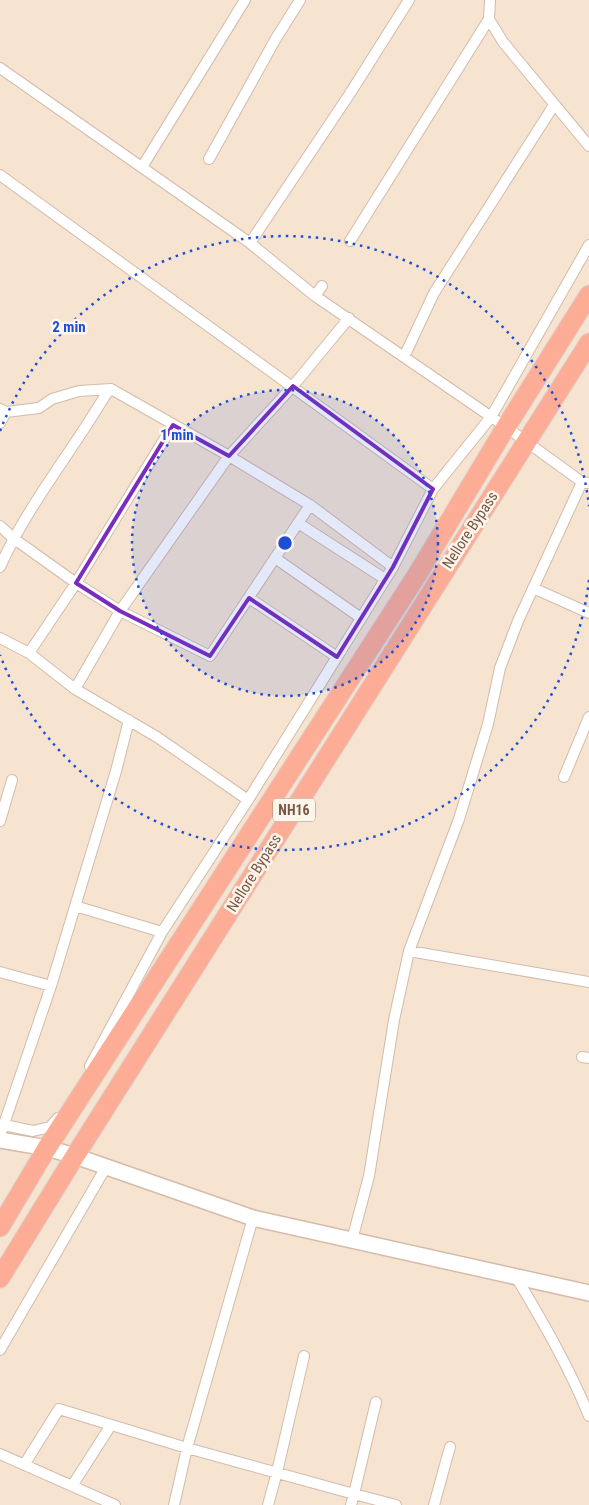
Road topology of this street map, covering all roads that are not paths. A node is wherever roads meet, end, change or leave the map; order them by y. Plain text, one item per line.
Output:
1 (245, 0) edge
2 (300, 0) edge
3 (409, 0) edge
4 (490, 0) edge
5 (489, 19) junction
6 (0, 68) edge
7 (554, 105) junction
8 (589, 146) edge
9 (209, 159) dead end
10 (142, 167) junction
11 (0, 175) edge
12 (350, 241) dead end
13 (250, 243) junction
14 (589, 245) edge
15 (322, 286) dead end
16 (589, 295) edge
17 (315, 296) junction
18 (349, 318) junction
19 (589, 343) edge
20 (404, 357) junction
21 (292, 386) junction
22 (111, 389) junction
23 (3, 411) edge
24 (499, 422) junction
25 (0, 423) edge
26 (173, 425) junction
27 (527, 443) junction
28 (229, 456) junction
29 (585, 482) edge
30 (433, 489) junction
31 (310, 505) junction
32 (298, 523) junction
33 (0, 526) edge
34 (13, 538) junction
35 (275, 558) junction
36 (0, 567) edge
37 (393, 567) junction
38 (385, 579) junction
39 (76, 583) junction
40 (533, 588) junction
41 (249, 598) junction
42 (120, 611) junction
43 (589, 613) edge
44 (361, 618) junction
45 (0, 638) edge
46 (29, 653) junction
47 (337, 657) junction
48 (75, 689) junction
49 (589, 718) edge
50 (128, 720) junction
51 (564, 777) dead end
52 (12, 780) dead end
53 (248, 800) junction
54 (0, 821) edge
55 (75, 906) junction
56 (162, 932) junction
57 (409, 951) junction
58 (0, 972) edge
59 (589, 982) edge
60 (51, 986) junction
61 (1, 1134) edge
62 (47, 1148) junction
63 (0, 1150) edge
64 (74, 1156) junction
65 (106, 1167) junction
66 (253, 1218) junction
67 (0, 1227) edge
68 (352, 1240) junction
69 (516, 1277) junction
70 (0, 1278) edge
71 (589, 1293) edge
72 (0, 1350) edge
73 (304, 1356) dead end
74 (376, 1402) dead end
75 (589, 1416) edge
76 (111, 1425) junction
77 (450, 1447) dead end
78 (187, 1448) junction
79 (0, 1454) edge
80 (24, 1465) junction
81 (277, 1472) junction
82 (72, 1486) junction
83 (354, 1494) junction
84 (115, 1505) edge
85 (174, 1505) edge
86 (268, 1505) edge
87 (351, 1505) edge
88 (396, 1505) edge
89 (434, 1505) edge

1 - 10 street
2 - 9 street
3 - 13 street
4 - 5 street
5 - 7 street
5 - 12 street
6 - 10 street
7 - 8 street
7 - 20 street
10 - 13 street
11 - 21 street
13 - 17 street
14 - 24 street
15 - 17 street
16 - 24 highway, Nellore Bypass / NH16
17 - 18 street
18 - 20 street
18 - 21 street
19 - 27 highway, Nellore Bypass / NH16
20 - 24 street
21 - 28 street
21 - 30 street
22 - 23 street
22 - 26 street
22 - 34 street
23 - 25 street
24 - 27 street
24 - 30 street
24 - 62 highway, Nellore Bypass / NH16
26 - 28 street
26 - 39 street
27 - 29 street
27 - 64 highway, Nellore Bypass / NH16
28 - 31 street
28 - 42 street
29 - 40 street
30 - 37 street
31 - 32 street
31 - 37 street
32 - 35 street
32 - 38 street
33 - 34 street
34 - 36 street
34 - 39 street
35 - 41 street
35 - 44 street
37 - 38 street
38 - 44 street
39 - 42 street
39 - 46 street
40 - 43 street
40 - 57 street
41 - 42 street
41 - 47 street
42 - 48 street
44 - 47 street
45 - 46 street
46 - 48 street
47 - 53 street
48 - 50 street
49 - 51 street
50 - 53 street
50 - 55 street
52 - 54 street
53 - 56 street
55 - 56 street
55 - 60 street
56 - 61 street
57 - 59 street
57 - 68 street
58 - 60 street
60 - 61 street
61 - 62 street
62 - 63 street
62 - 64 street
62 - 67 highway, Nellore Bypass / NH16
64 - 65 street
64 - 70 highway, Nellore Bypass / NH16
65 - 66 street
65 - 72 street
66 - 68 street
66 - 78 street
68 - 69 street
69 - 71 street
69 - 75 street
73 - 81 street
74 - 83 street
76 - 78 street
76 - 80 street
76 - 82 street
77 - 89 street
78 - 81 street
78 - 85 street
79 - 80 street
80 - 82 street
81 - 83 street
81 - 86 street
82 - 84 street
83 - 87 street
83 - 88 street

